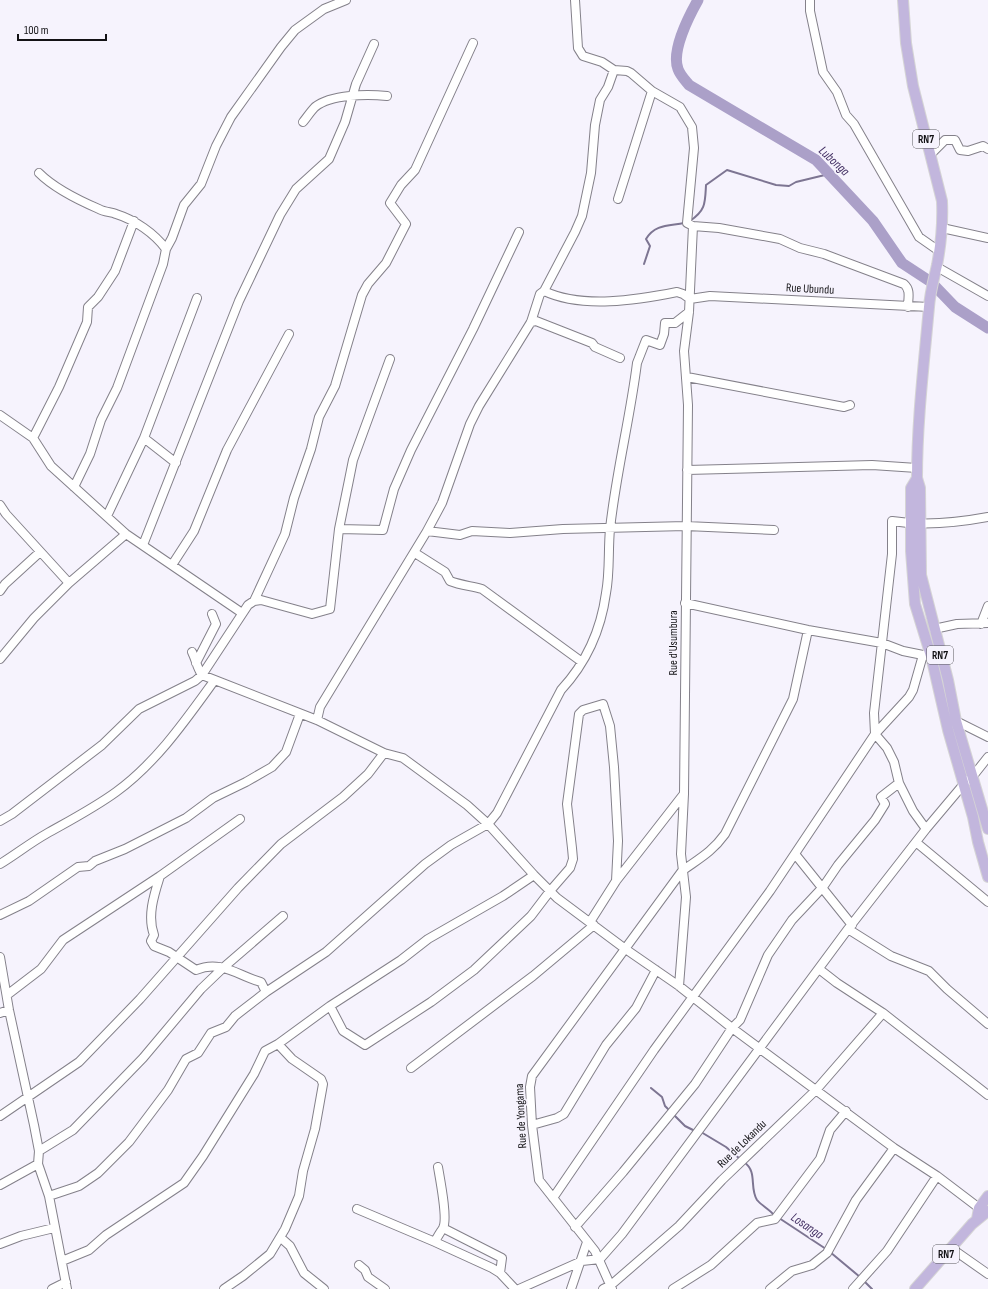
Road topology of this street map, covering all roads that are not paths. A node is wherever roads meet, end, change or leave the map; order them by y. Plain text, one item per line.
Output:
1 (346, 0) edge
2 (575, 0) edge
3 (810, 0) edge
4 (903, 0) edge
5 (473, 43) dead end
6 (374, 44) dead end
7 (614, 70) junction
8 (652, 91) junction
9 (387, 96) dead end
10 (352, 97) junction
11 (303, 122) dead end
12 (988, 149) edge
13 (930, 155) junction
14 (39, 173) dead end
15 (618, 199) dead end
16 (134, 221) junction
17 (693, 226) junction
18 (942, 228) junction
19 (519, 232) dead end
20 (988, 238) edge
21 (166, 249) junction
22 (939, 251) junction
23 (937, 267) junction
24 (544, 291) junction
25 (988, 296) edge
26 (197, 298) dead end
27 (690, 299) junction
28 (908, 306) junction
29 (929, 307) junction
30 (689, 312) junction
31 (530, 322) junction
32 (289, 334) dead end
33 (620, 358) dead end
34 (390, 359) dead end
35 (687, 377) junction
36 (850, 405) dead end
37 (0, 415) edge
38 (32, 438) junction
39 (144, 438) junction
40 (176, 463) junction
41 (687, 470) junction
42 (917, 473) junction
43 (74, 487) junction
44 (0, 505) edge
45 (106, 516) junction
46 (988, 517) edge
47 (916, 523) junction
48 (686, 526) junction
49 (339, 528) junction
50 (610, 529) junction
51 (774, 530) dead end
52 (427, 531) junction
53 (126, 534) junction
54 (143, 545) junction
55 (40, 552) junction
56 (415, 553) junction
57 (172, 565) junction
58 (916, 575) junction
59 (69, 583) junction
60 (0, 591) edge
61 (254, 601) junction
62 (685, 603) junction
63 (988, 606) edge
64 (242, 613) junction
65 (212, 614) dead end
66 (985, 624) edge
67 (934, 629) junction
68 (808, 630) junction
69 (882, 643) junction
70 (192, 652) dead end
71 (932, 656) junction
72 (0, 659) edge
73 (582, 662) junction
74 (196, 663) junction
75 (202, 675) junction
76 (214, 681) junction
77 (300, 714) junction
78 (317, 720) junction
79 (956, 721) junction
80 (875, 734) junction
81 (988, 737) edge
82 (384, 753) junction
83 (988, 757) edge
84 (973, 776) junction
85 (899, 783) junction
86 (963, 785) junction
87 (684, 794) junction
88 (240, 819) dead end
89 (0, 821) edge
90 (488, 824) junction
91 (926, 829) junction
92 (988, 829) edge
93 (917, 843) junction
94 (795, 854) junction
95 (0, 864) edge
96 (682, 871) junction
97 (534, 875) junction
98 (160, 876) junction
99 (988, 877) edge
100 (616, 881) junction
101 (823, 887) junction
102 (550, 891) junction
103 (988, 902) edge
104 (0, 915) edge
105 (284, 916) dead end
106 (592, 923) junction
107 (850, 927) junction
108 (624, 948) junction
109 (177, 957) junction
110 (0, 958) edge
111 (224, 967) junction
112 (819, 969) junction
113 (656, 970) junction
114 (679, 986) junction
115 (266, 992) junction
116 (7, 996) junction
117 (692, 997) junction
118 (330, 1006) junction
119 (9, 1010) junction
120 (0, 1012) edge
121 (883, 1013) junction
122 (988, 1024) edge
123 (732, 1028) junction
124 (278, 1044) junction
125 (759, 1048) junction
126 (411, 1068) dead end
127 (816, 1090) junction
128 (988, 1095) edge
129 (28, 1098) junction
130 (846, 1111) junction
131 (0, 1116) edge
132 (532, 1125) junction
133 (894, 1148) junction
134 (39, 1151) junction
135 (38, 1164) junction
136 (438, 1167) dead end
137 (937, 1176) junction
138 (0, 1185) edge
139 (49, 1196) junction
140 (988, 1196) edge
141 (553, 1198) junction
142 (357, 1210) dead end
143 (985, 1212) edge
144 (575, 1226) junction
145 (54, 1228) junction
146 (443, 1228) junction
147 (281, 1238) junction
148 (435, 1242) junction
149 (588, 1242) junction
150 (0, 1244) edge
151 (950, 1248) junction
152 (600, 1259) junction
153 (62, 1261) junction
154 (582, 1261) junction
155 (359, 1265) dead end
156 (500, 1273) junction
157 (988, 1274) edge
158 (66, 1286) edge
159 (229, 1288) edge
160 (609, 1288) edge
161 (52, 1289) edge
162 (324, 1289) edge
163 (385, 1289) edge
164 (515, 1289) edge
165 (519, 1289) edge
166 (572, 1289) edge
167 (673, 1289) edge
168 (770, 1289) edge
169 (853, 1289) edge
170 (915, 1289) edge

1 - 21 street
2 - 7 street
3 - 22 street
4 - 13 main road, RN7
5 - 61 street
6 - 10 street
7 - 8 street
7 - 24 street
8 - 15 street
8 - 17 street, Rue d'Usumbura
9 - 10 street
10 - 11 street
10 - 40 street
12 - 13 street
13 - 18 main road, RN7
14 - 16 street
16 - 21 street
16 - 38 street
17 - 27 street, Rue d'Usumbura
17 - 28 street
18 - 20 street
18 - 22 main road, RN7
19 - 49 street
21 - 43 street
22 - 23 main road, RN7
23 - 25 street
23 - 29 main road, RN7
24 - 27 street
24 - 31 street
26 - 39 street
27 - 28 street, Rue Ubundu
27 - 30 street, Rue d'Usumbura
28 - 29 street, Rue Ubundu
29 - 42 main road, RN7
30 - 35 street, Rue d'Usumbura
30 - 50 street
31 - 33 street
31 - 52 street
32 - 57 street
34 - 49 street
35 - 36 street
35 - 41 street, Rue d'Usumbura
37 - 38 street
38 - 43 street
39 - 40 street
39 - 45 street
40 - 54 street
41 - 42 street
41 - 48 street, Rue d'Usumbura
42 - 47 main road, RN7
43 - 45 street
44 - 55 street
45 - 53 street
46 - 47 street
47 - 58 main road, RN7
47 - 69 street
48 - 50 street
48 - 51 street
48 - 62 street, Rue d'Usumbura
49 - 61 street
50 - 52 street
50 - 73 street
52 - 56 street
53 - 54 street
53 - 59 street
54 - 57 street
55 - 59 street
55 - 60 street
56 - 73 street
56 - 78 street
57 - 64 street
58 - 67 main road, RN7
58 - 71 main road, RN7
59 - 72 street
61 - 64 street
62 - 68 street
62 - 87 street, Rue d'Usumbura
63 - 66 street
64 - 75 street
65 - 74 street
66 - 67 street
67 - 71 main road, RN7
68 - 69 street
68 - 96 street
69 - 71 street
69 - 80 street
70 - 74 street
71 - 79 main road, RN7
71 - 80 street
71 - 86 main road, RN7
73 - 90 street
74 - 75 street
75 - 76 street
75 - 89 street
76 - 77 street
76 - 95 street
77 - 78 street
77 - 104 street
78 - 82 street
79 - 81 street
79 - 84 main road, RN7
80 - 85 street
80 - 94 street
82 - 90 street
82 - 109 street
83 - 84 street
84 - 86 street
84 - 92 main road, RN7
85 - 91 street
85 - 101 street
86 - 91 street
86 - 99 main road, RN7
87 - 96 street, Rue d'Usumbura
87 - 100 street
88 - 98 street
90 - 97 street
90 - 115 street
91 - 93 street
93 - 103 street
93 - 107 street
94 - 101 street
94 - 117 street
96 - 108 street, Rue de Yongama
96 - 114 street, Rue d'Usumbura
97 - 102 street
97 - 118 street
98 - 109 street
98 - 116 street
100 - 102 street
100 - 106 street
101 - 107 street
101 - 123 street
102 - 106 street
102 - 118 street
105 - 111 street
106 - 108 street
106 - 126 street
107 - 112 street
107 - 122 street
108 - 113 street
108 - 132 street, Rue de Yongama
109 - 111 street
109 - 129 street
110 - 116 street
111 - 115 street
111 - 134 street
112 - 121 street
112 - 125 street
113 - 114 street
113 - 132 street
114 - 117 street
115 - 139 street
116 - 119 street
117 - 123 street
117 - 141 street
118 - 124 street
119 - 120 street
119 - 129 street
121 - 127 street, Rue de Lokandu
121 - 128 street
123 - 125 street
123 - 144 street
124 - 147 street
124 - 153 street
125 - 127 street
125 - 152 street
127 - 130 street
127 - 160 street, Rue de Lokandu
129 - 131 street
129 - 134 street
130 - 133 street
130 - 167 street
132 - 141 street, Rue de Yongama
133 - 137 street
133 - 168 street
134 - 135 street
135 - 138 street
135 - 139 street
136 - 146 street
137 - 143 street
137 - 169 street
139 - 145 street
140 - 143 main road, RN7
141 - 144 street, Rue de Yongama
142 - 148 street
143 - 151 main road, RN7
144 - 149 street, Rue de Yongama
145 - 150 street
145 - 153 street
146 - 148 street
146 - 156 street
147 - 159 street
147 - 162 street
148 - 156 street
149 - 152 street, Rue de Yongama
149 - 154 street
151 - 157 street
151 - 170 main road, RN7
152 - 154 street
152 - 160 street, Rue de Yongama
153 - 158 street
154 - 165 street
154 - 166 street
155 - 163 street
156 - 164 street
158 - 161 street

